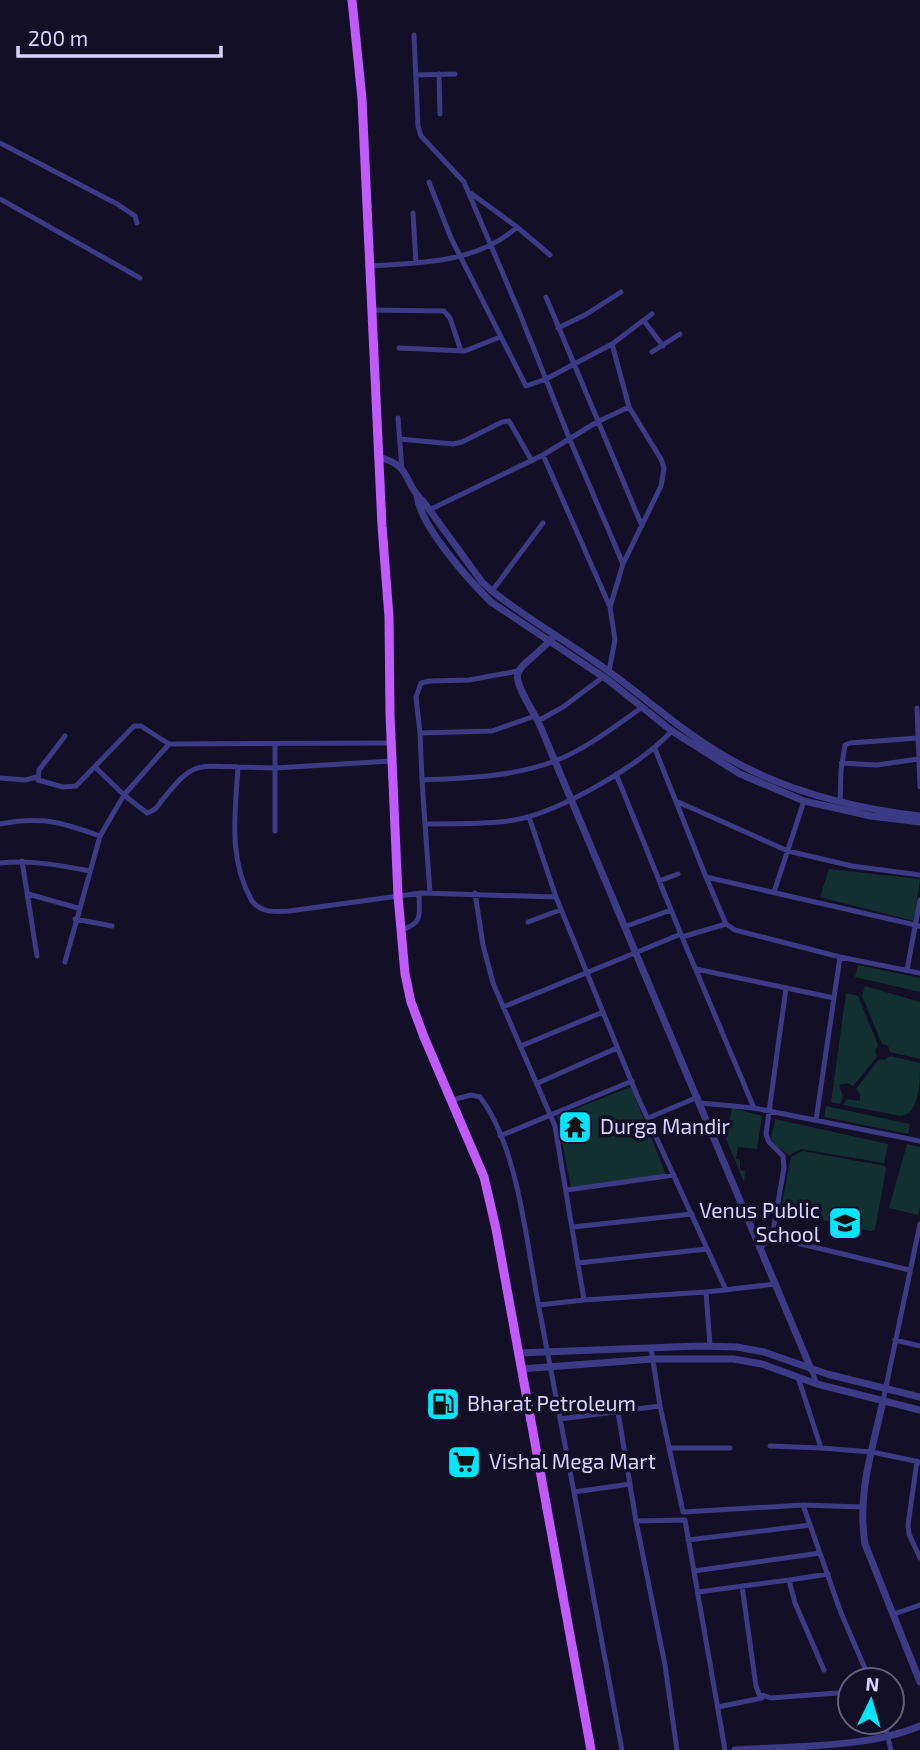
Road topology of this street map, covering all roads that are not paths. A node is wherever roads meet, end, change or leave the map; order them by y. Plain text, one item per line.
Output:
1 (352, 0) edge
2 (414, 35) dead end
3 (439, 74) junction
4 (455, 74) dead end
5 (416, 75) junction
6 (440, 114) dead end
7 (0, 143) edge
8 (429, 182) dead end
9 (469, 192) junction
10 (0, 199) edge
11 (413, 213) dead end
12 (138, 223) dead end
13 (517, 227) junction
14 (491, 244) junction
15 (460, 256) junction
16 (550, 256) dead end
17 (416, 263) junction
18 (370, 266) junction
19 (140, 278) dead end
20 (621, 292) dead end
21 (547, 297) dead end
22 (372, 310) junction
23 (652, 314) dead end
24 (644, 321) junction
25 (558, 328) junction
26 (680, 334) dead end
27 (500, 337) junction
28 (612, 344) junction
29 (663, 346) junction
30 (399, 348) dead end
31 (461, 351) junction
32 (652, 352) dead end
33 (573, 364) junction
34 (546, 379) junction
35 (629, 407) junction
36 (398, 418) dead end
37 (597, 422) junction
38 (400, 439) junction
39 (570, 440) junction
40 (543, 455) junction
41 (379, 457) junction
42 (531, 461) junction
43 (402, 469) junction
44 (417, 495) junction
45 (429, 510) junction
46 (543, 523) dead end
47 (642, 526) junction
48 (623, 564) junction
49 (492, 591) junction
50 (610, 607) junction
51 (555, 635) junction
52 (549, 642) junction
53 (518, 671) junction
54 (606, 674) junction
55 (641, 708) junction
56 (917, 708) dead end
57 (537, 719) junction
58 (672, 732) junction
59 (420, 733) junction
60 (65, 736) dead end
61 (918, 738) junction
62 (391, 743) junction
63 (169, 744) junction
64 (275, 744) junction
65 (655, 749) junction
66 (919, 757) edge
67 (392, 761) junction
68 (554, 761) junction
69 (841, 763) junction
70 (95, 767) junction
71 (238, 767) junction
72 (275, 768) junction
73 (616, 774) junction
74 (37, 777) junction
75 (0, 778) edge
76 (422, 780) junction
77 (920, 787) edge
78 (124, 796) junction
79 (571, 800) junction
80 (676, 801) junction
81 (804, 801) junction
82 (840, 803) junction
83 (920, 816) edge
84 (529, 817) junction
85 (920, 822) edge
86 (0, 824) edge
87 (425, 824) junction
88 (275, 831) dead end
89 (100, 836) junction
90 (788, 851) junction
91 (22, 861) junction
92 (0, 863) edge
93 (90, 871) junction
94 (678, 874) dead end
95 (920, 875) edge
96 (706, 877) junction
97 (659, 881) junction
98 (774, 892) junction
99 (419, 893) junction
100 (430, 893) junction
101 (475, 893) junction
102 (28, 894) junction
103 (398, 896) junction
104 (556, 897) junction
105 (920, 900) edge
106 (78, 908) junction
107 (561, 910) junction
108 (671, 910) junction
109 (75, 919) junction
110 (528, 922) dead end
111 (726, 923) junction
112 (112, 926) dead end
113 (918, 926) edge
114 (624, 927) junction
115 (401, 930) junction
116 (682, 936) junction
117 (634, 953) junction
118 (37, 956) dead end
119 (839, 957) junction
120 (65, 962) dead end
121 (696, 969) junction
122 (907, 970) junction
123 (586, 973) junction
124 (920, 973) edge
125 (786, 988) junction
126 (834, 998) junction
127 (503, 1007) junction
128 (603, 1013) junction
129 (521, 1046) junction
130 (617, 1048) junction
131 (632, 1081) junction
132 (538, 1083) junction
133 (452, 1100) junction
134 (699, 1100) junction
135 (754, 1108) junction
136 (769, 1111) junction
137 (551, 1113) junction
138 (648, 1118) junction
139 (816, 1120) junction
140 (500, 1136) junction
141 (920, 1141) edge
142 (674, 1175) junction
143 (567, 1190) junction
144 (692, 1214) junction
145 (920, 1224) edge
146 (573, 1227) junction
147 (772, 1237) junction
148 (761, 1247) junction
149 (708, 1249) junction
150 (578, 1263) junction
151 (909, 1270) junction
152 (776, 1284) junction
153 (726, 1290) junction
154 (706, 1292) junction
155 (584, 1300) junction
156 (539, 1305) junction
157 (895, 1340) junction
158 (710, 1346) junction
159 (920, 1346) edge
160 (651, 1348) junction
161 (518, 1353) junction
162 (547, 1353) junction
163 (653, 1359) junction
164 (550, 1366) junction
165 (521, 1369) junction
166 (811, 1369) junction
167 (798, 1377) junction
168 (817, 1384) junction
169 (886, 1389) junction
170 (920, 1397) edge
171 (883, 1402) junction
172 (660, 1406) junction
173 (920, 1410) edge
174 (618, 1412) junction
175 (560, 1419) junction
176 (770, 1446) dead end
177 (730, 1447) dead end
178 (670, 1448) junction
179 (821, 1448) junction
180 (872, 1451) junction
181 (919, 1461) edge
182 (630, 1484) junction
183 (574, 1492) junction
184 (911, 1500) junction
185 (920, 1502) edge
186 (803, 1505) junction
187 (861, 1507) junction
188 (683, 1512) junction
189 (685, 1520) junction
190 (636, 1521) junction
191 (810, 1525) junction
192 (688, 1540) junction
193 (916, 1544) edge
194 (820, 1553) junction
195 (920, 1558) edge
196 (694, 1570) junction
197 (828, 1574) junction
198 (789, 1580) junction
199 (742, 1586) junction
200 (698, 1592) junction
201 (920, 1605) edge
202 (894, 1615) junction
203 (864, 1666) edge
204 (824, 1670) dead end
205 (920, 1682) edge
206 (836, 1693) edge
207 (764, 1698) junction
208 (718, 1707) junction
209 (920, 1726) edge
210 (888, 1737) junction
211 (591, 1750) edge
212 (622, 1750) edge
213 (677, 1750) edge
214 (725, 1750) edge
215 (735, 1750) edge
216 (891, 1750) edge

1 - 18 main road
2 - 5 street
3 - 4 street
3 - 5 street
3 - 6 street
5 - 9 street
7 - 12 street
8 - 15 street
9 - 13 street
9 - 14 street
10 - 19 street
11 - 17 street
13 - 14 street
13 - 16 street
14 - 15 street
14 - 34 street
15 - 17 street
15 - 27 street
17 - 18 street
18 - 22 main road
20 - 25 street
21 - 25 street
22 - 31 street
22 - 41 main road
23 - 24 street
24 - 28 street
24 - 29 street
25 - 33 street
26 - 29 street
27 - 31 street
27 - 34 street
28 - 33 street
28 - 35 street
29 - 32 street
30 - 31 street
33 - 34 street
33 - 37 street
34 - 39 street
35 - 37 street
35 - 47 street
36 - 38 street
37 - 39 street
37 - 47 street
38 - 42 street
38 - 43 street
39 - 40 street
39 - 48 street
40 - 42 street
40 - 50 street
41 - 43 street
41 - 62 main road
42 - 45 street
43 - 44 street
44 - 45 street
44 - 52 street
45 - 49 street
46 - 49 street
47 - 48 street
48 - 50 street
49 - 51 street
50 - 54 street
51 - 52 street
51 - 54 street
52 - 53 street
52 - 54 street
53 - 57 street
53 - 59 street
54 - 55 street
54 - 57 street
54 - 82 street
55 - 58 street
55 - 68 street
56 - 61 street
57 - 59 street
57 - 68 street
58 - 65 street
58 - 81 street
59 - 76 street
60 - 74 street
61 - 66 street
61 - 69 street
62 - 64 street
62 - 67 main road
63 - 64 street
63 - 70 street
63 - 78 street
64 - 72 street
65 - 73 street
65 - 80 street
66 - 69 street
66 - 77 street
67 - 72 street
67 - 103 main road
68 - 76 street
68 - 79 street
69 - 82 street
70 - 74 street
70 - 78 street
71 - 72 street
71 - 78 street
71 - 103 street
72 - 88 street
73 - 79 street
73 - 97 street
74 - 75 street
76 - 87 street
78 - 89 street
79 - 84 street
79 - 114 street
80 - 90 street
80 - 96 street
81 - 85 street
81 - 90 street
82 - 83 street
84 - 87 street
84 - 104 street
86 - 89 street
87 - 100 street
89 - 93 street
90 - 95 street
90 - 98 street
91 - 92 street
91 - 93 street
91 - 102 street
93 - 106 street
94 - 97 street
96 - 98 street
96 - 111 street
97 - 108 street
98 - 113 street
99 - 100 street
99 - 103 street
99 - 115 street
100 - 101 street
101 - 104 street
101 - 127 street
102 - 106 street
102 - 118 street
103 - 115 main road
104 - 107 street
105 - 113 street
106 - 109 street
107 - 110 street
107 - 123 street
108 - 114 street
108 - 116 street
109 - 112 street
109 - 120 street
111 - 116 street
111 - 119 street
113 - 122 street
114 - 117 street
115 - 133 main road
116 - 117 street
116 - 121 street
117 - 123 street
117 - 134 street
119 - 122 street
119 - 126 street
121 - 125 street
121 - 135 street
122 - 124 street
123 - 127 street
123 - 128 street
125 - 126 street
125 - 136 street
126 - 139 street
127 - 129 street
128 - 129 street
128 - 130 street
129 - 132 street
130 - 131 street
130 - 132 street
131 - 137 street
131 - 138 street
132 - 137 street
133 - 140 street
133 - 161 main road
134 - 135 street
134 - 138 street
134 - 148 street
135 - 136 street
136 - 139 street
136 - 147 street
137 - 140 street
137 - 143 street
138 - 142 street
139 - 141 street
140 - 156 street
142 - 143 street
142 - 144 street
143 - 146 street
144 - 146 street
144 - 149 street
145 - 151 street
146 - 150 street
147 - 148 street
147 - 151 street
148 - 152 street
149 - 150 street
149 - 153 street
150 - 155 street
151 - 157 street
152 - 153 street
152 - 166 street
153 - 154 street
154 - 155 street
154 - 158 street
155 - 156 street
156 - 162 street
157 - 159 street
157 - 169 street
158 - 160 street
158 - 166 street
160 - 162 street
160 - 163 street
161 - 162 street
161 - 165 main road
162 - 164 street
163 - 164 street
163 - 167 street
163 - 172 street
164 - 165 street
164 - 175 street
165 - 211 main road
166 - 168 street
166 - 169 street
167 - 168 street
167 - 179 street
168 - 171 street
169 - 170 street
169 - 171 street
171 - 173 street
171 - 180 street
172 - 174 street
172 - 178 street
174 - 175 street
174 - 182 street
175 - 183 street
176 - 179 street
177 - 178 street
178 - 188 street
179 - 180 street
180 - 181 street
180 - 187 street
181 - 184 street
182 - 183 street
182 - 190 street
183 - 212 street
184 - 185 street
184 - 193 street
186 - 187 street
186 - 188 street
186 - 191 street
187 - 202 street
188 - 189 street
189 - 190 street
189 - 192 street
190 - 213 street
191 - 192 street
191 - 194 street
192 - 196 street
193 - 195 street
194 - 196 street
194 - 197 street
196 - 200 street
197 - 198 street
197 - 203 street
198 - 199 street
198 - 204 street
199 - 200 street
199 - 207 street
200 - 208 street
201 - 202 street
202 - 205 street
206 - 207 street
207 - 208 street
208 - 214 street
209 - 210 street
210 - 215 street
210 - 216 street

